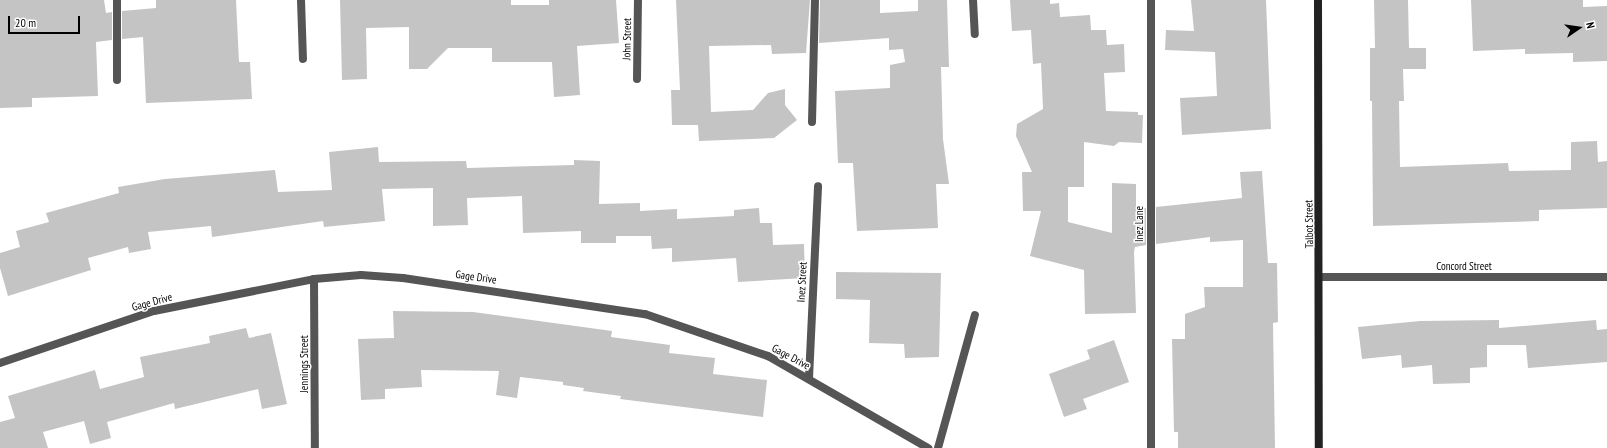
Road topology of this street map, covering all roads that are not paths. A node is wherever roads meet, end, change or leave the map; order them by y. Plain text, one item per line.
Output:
1 (117, 0) edge
2 (301, 0) edge
3 (638, 0) edge
4 (815, 0) edge
5 (973, 0) edge
6 (1151, 0) edge
7 (1318, 0) edge
8 (975, 34) dead end
9 (304, 58) dead end
10 (637, 79) dead end
11 (117, 80) dead end
12 (812, 122) dead end
13 (818, 186) dead end
14 (1320, 276) junction
15 (1607, 277) edge
16 (314, 279) junction
17 (974, 315) dead end
18 (0, 364) edge
19 (808, 378) junction
20 (315, 448) edge
21 (928, 448) edge
22 (938, 448) edge
23 (1151, 448) edge
24 (1319, 448) edge

1 - 11 street
2 - 9 street
3 - 10 street, John Street
4 - 12 street
5 - 8 street
6 - 23 street, Inez Lane
7 - 14 main road, Talbot Street
13 - 19 street, Inez Street
14 - 15 street, Concord Street
14 - 24 main road, Talbot Street
16 - 18 street, Gage Drive
16 - 19 street, Gage Drive
16 - 20 street, Jennings Street
17 - 22 street
19 - 21 street, Gage Drive

